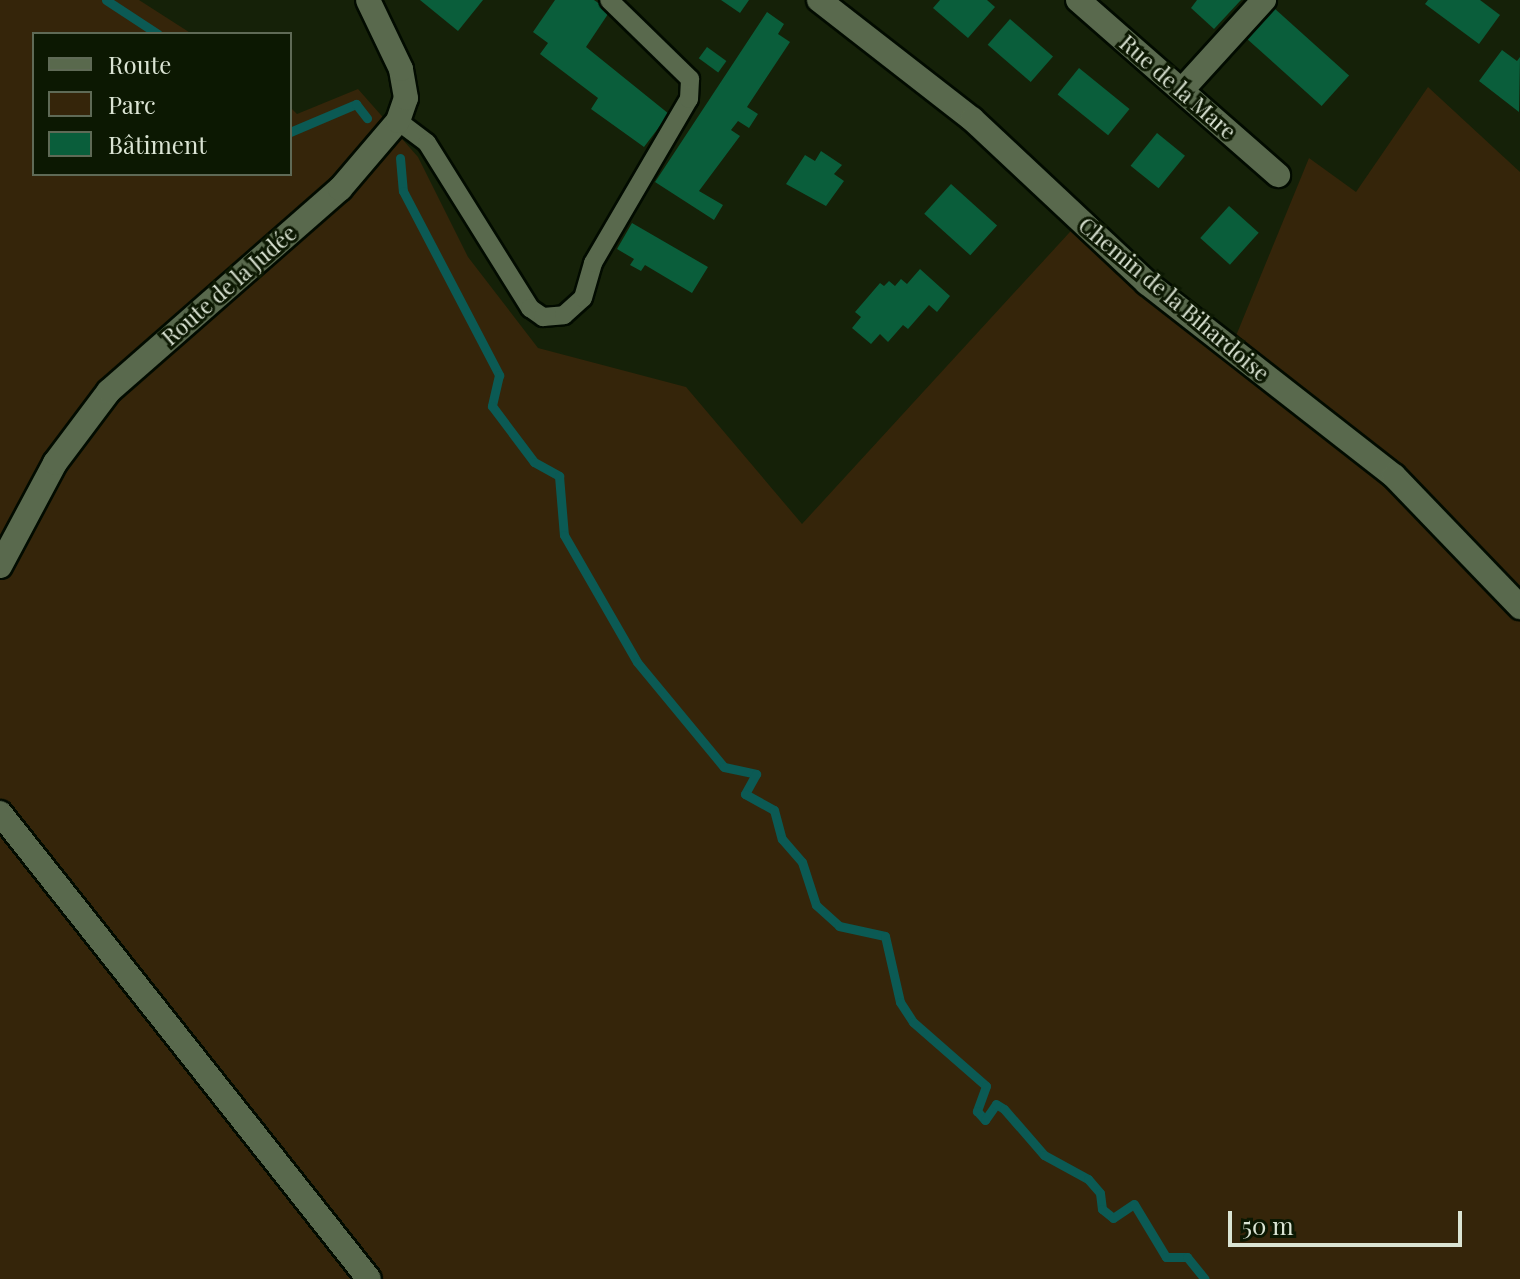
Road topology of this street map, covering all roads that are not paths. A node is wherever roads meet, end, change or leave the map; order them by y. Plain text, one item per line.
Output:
1 (368, 0) edge
2 (609, 0) edge
3 (819, 0) edge
4 (1078, 0) edge
5 (1264, 0) edge
6 (1182, 90) junction
7 (398, 121) junction
8 (1278, 175) dead end
9 (0, 566) edge
10 (1520, 607) edge
11 (0, 813) edge
12 (369, 1279) edge

1 - 7 street
2 - 7 lane
3 - 10 street, Chemin de la Bihardoise
4 - 6 street, Rue de la Mare
5 - 6 street
6 - 8 street, Rue de la Mare
7 - 9 street, Route de la Judée
11 - 12 street

